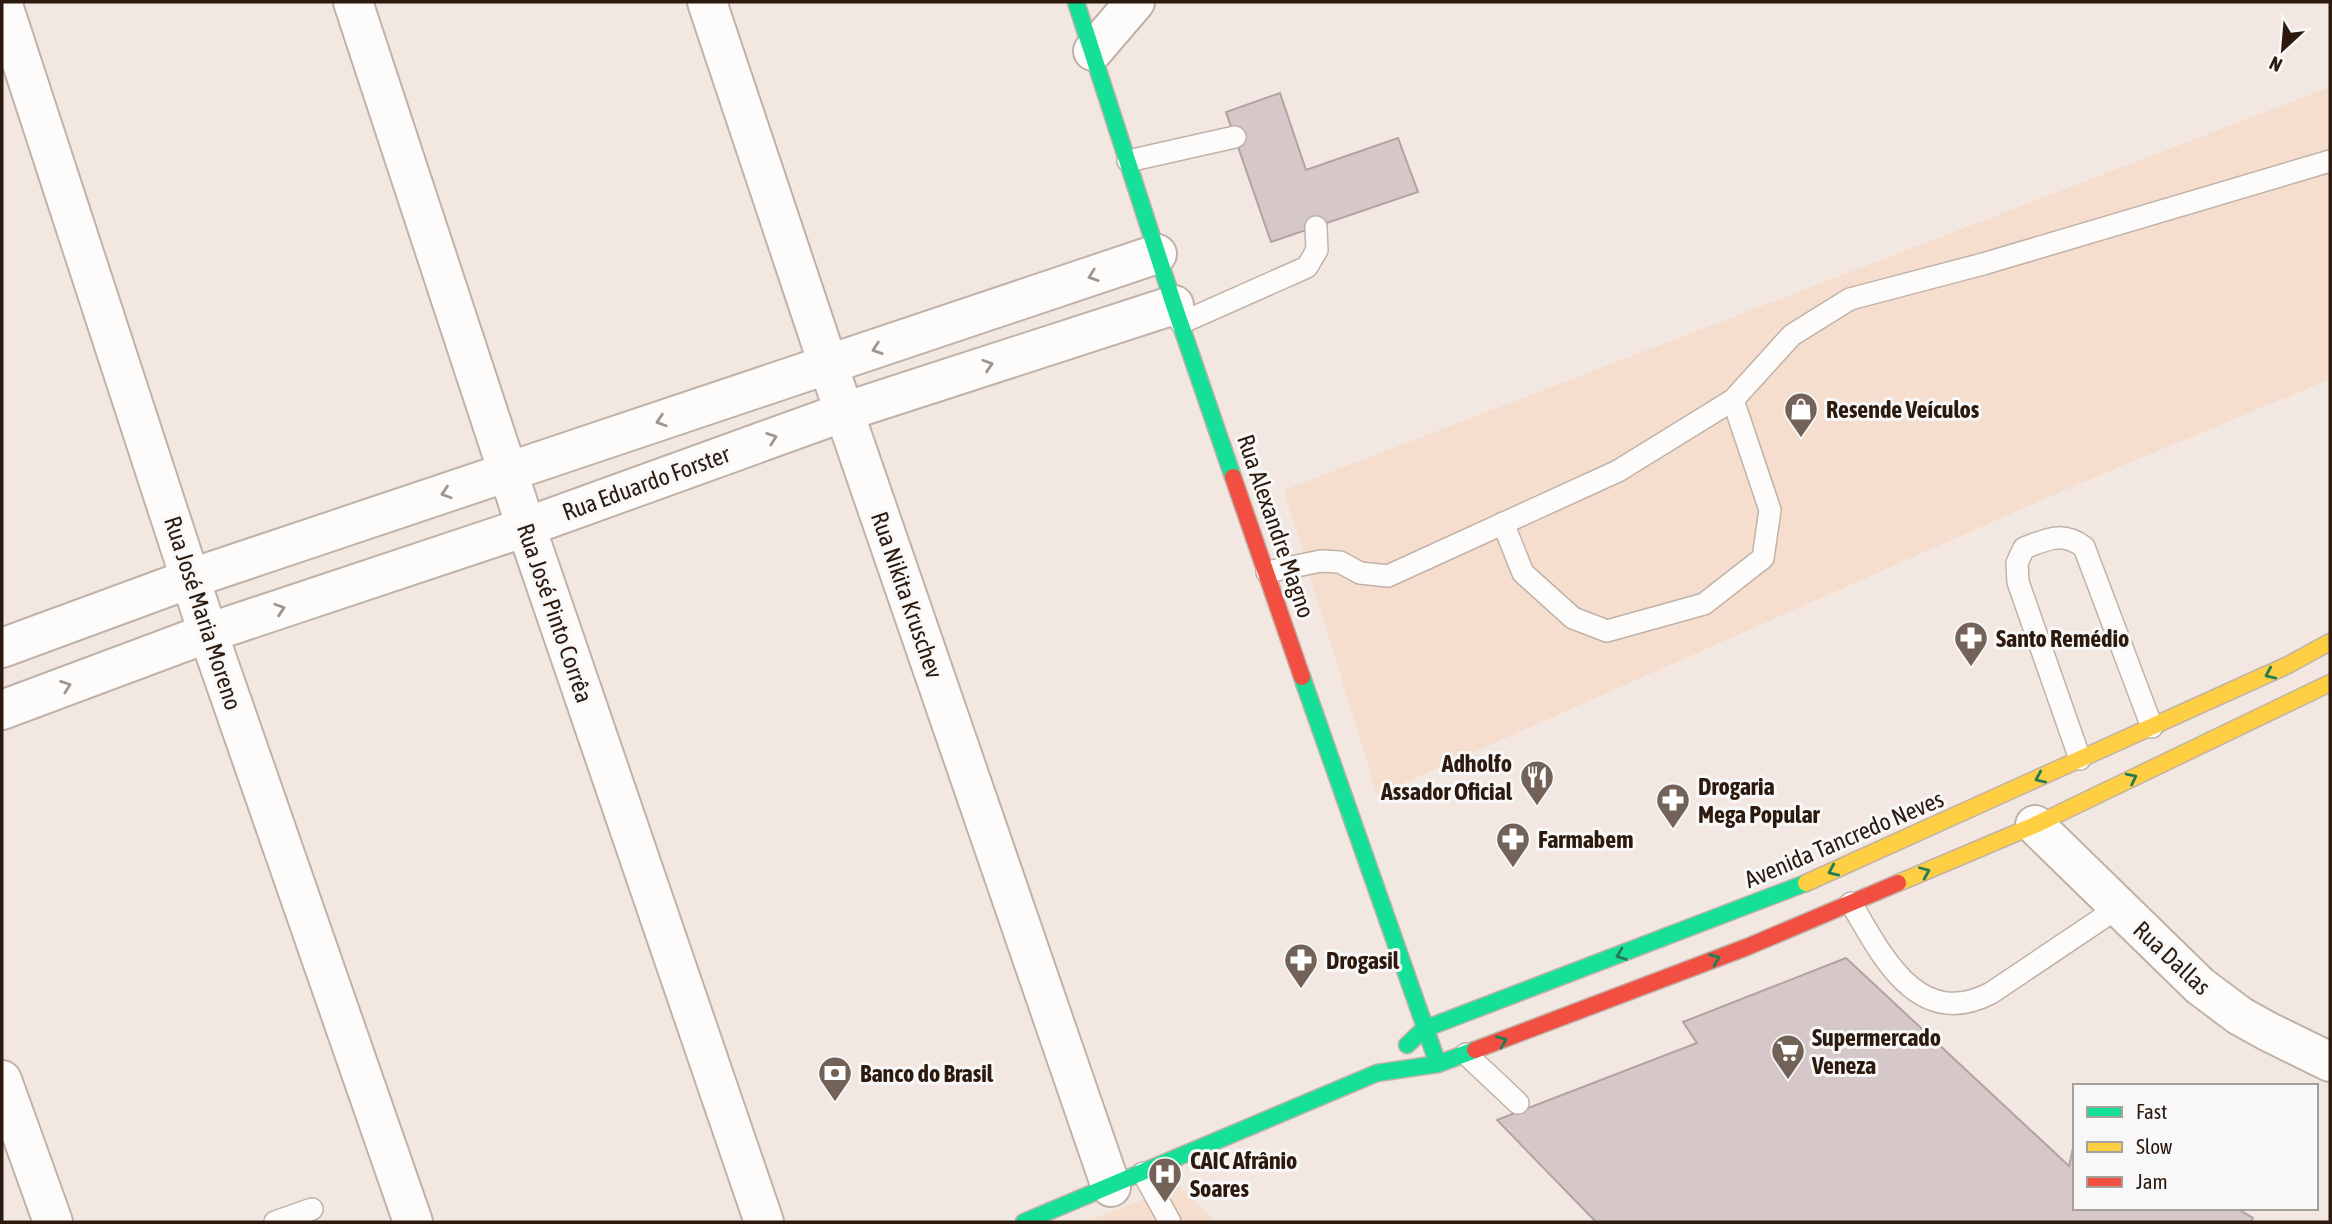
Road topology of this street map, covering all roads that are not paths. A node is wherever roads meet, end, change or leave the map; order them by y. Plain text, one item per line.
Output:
1 (2, 2) edge
2 (353, 2) edge
3 (707, 2) edge
4 (1076, 2) edge
5 (1135, 2) edge
6 (1093, 51) junction
7 (1235, 137) dead end
8 (1128, 161) junction
9 (2330, 161) edge
10 (1316, 227) dead end
11 (1157, 254) junction
12 (1177, 314) junction
13 (830, 365) junction
14 (1733, 400) junction
15 (844, 412) junction
16 (509, 472) junction
17 (1503, 523) junction
18 (526, 527) junction
19 (1267, 572) junction
20 (192, 578) junction
21 (208, 633) junction
22 (2330, 642) edge
23 (2, 648) edge
24 (2330, 683) edge
25 (2, 710) edge
26 (2152, 727) junction
27 (2080, 759) junction
28 (2035, 825) junction
29 (1851, 903) junction
30 (2119, 907) junction
31 (1424, 1029) junction
32 (1466, 1054) junction
33 (2330, 1062) edge
34 (1438, 1064) junction
35 (1377, 1073) junction
36 (2, 1080) edge
37 (1518, 1103) dead end
38 (1127, 1180) junction
39 (312, 1209) dead end
40 (1053, 1217) edge
41 (53, 1222) edge
42 (275, 1222) edge
43 (412, 1222) edge
44 (764, 1222) edge
45 (1024, 1222) edge
46 (1170, 1222) edge

1 - 20 street, Rua José Maria Moreno
2 - 16 street, Rua José Pinto Corrêa
3 - 13 street, Rua Nikita Kruschev
4 - 6 main road, Rua Alexandre Magno
5 - 6 street
6 - 8 main road, Rua Alexandre Magno
7 - 8 lane
8 - 11 main road, Rua Alexandre Magno
9 - 14 lane
10 - 12 lane
11 - 12 main road, Rua Alexandre Magno
11 -> 13 street
15 -> 12 street, Rua Eduardo Forster
12 - 19 main road, Rua Alexandre Magno
13 - 15 street, Rua Nikita Kruschev
13 -> 16 street
14 - 17 lane
14 - 17 lane
18 -> 15 street, Rua Eduardo Forster
15 - 38 street, Rua Nikita Kruschev
16 - 18 street, Rua José Pinto Corrêa
16 -> 20 street
17 - 19 lane
21 -> 18 street, Rua Eduardo Forster
18 - 44 street, Rua José Pinto Corrêa
19 - 31 main road, Rua Alexandre Magno
20 - 21 street, Rua José Maria Moreno
20 - 23 street
25 -> 21 street, Rua Eduardo Forster
21 - 43 street, Rua José Maria Moreno
22 -> 26 main road, Avenida Tancredo Neves
28 -> 24 main road, Avenida Tancredo Neves
26 - 27 main road, Avenida Tancredo Neves
26 - 27 lane
27 -> 31 main road, Avenida Tancredo Neves
29 -> 28 main road, Avenida Tancredo Neves
28 - 30 street, Rua Dallas
29 - 30 lane
32 -> 29 main road, Avenida Tancredo Neves
30 - 33 street, Rua Dallas
31 - 34 main road, Rua Alexandre Magno
31 - 35 main road, Avenida Tancredo Neves
32 - 34 main road, Avenida Tancredo Neves
32 - 37 lane
34 - 35 main road, Avenida Tancredo Neves
35 - 38 main road, Avenida Tancredo Neves
36 - 41 street
38 - 40 main road, Avenida Tancredo Neves
38 - 46 lane
39 - 42 lane
40 - 45 main road, Avenida Tancredo Neves

